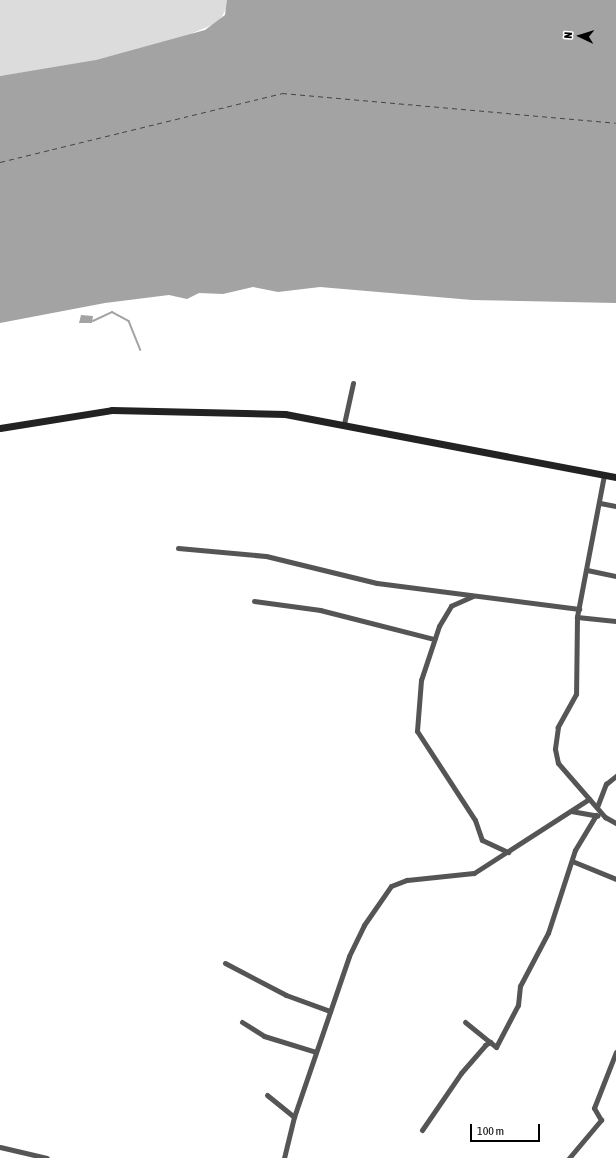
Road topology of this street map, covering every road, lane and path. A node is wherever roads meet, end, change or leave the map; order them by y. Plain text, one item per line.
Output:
1 (353, 383) dead end
2 (344, 424) junction
3 (0, 428) edge
4 (604, 475) junction
5 (616, 477) edge
6 (600, 503) junction
7 (616, 506) edge
8 (178, 548) dead end
9 (587, 570) junction
10 (616, 576) edge
11 (474, 595) junction
12 (254, 601) dead end
13 (579, 609) junction
14 (577, 617) junction
15 (616, 622) edge
16 (434, 639) junction
17 (616, 776) edge
18 (589, 799) junction
19 (596, 807) junction
20 (571, 811) junction
21 (596, 816) junction
22 (605, 817) junction
23 (616, 823) edge
24 (508, 852) junction
25 (572, 861) junction
26 (616, 879) edge
27 (225, 964) dead end
28 (330, 1011) junction
29 (242, 1022) dead end
30 (465, 1022) dead end
31 (490, 1042) junction
32 (316, 1052) junction
33 (616, 1052) edge
34 (267, 1095) dead end
35 (294, 1117) junction
36 (422, 1130) dead end
37 (0, 1147) edge
38 (47, 1158) edge
39 (284, 1158) edge
40 (569, 1158) edge

1 - 2 street
2 - 3 street
2 - 4 street
4 - 5 street
4 - 6 street
6 - 7 street
6 - 9 street
8 - 11 street
9 - 10 street
9 - 13 street
11 - 13 street
11 - 16 street
12 - 16 street
13 - 14 street
14 - 15 street
14 - 18 street
16 - 24 street
17 - 19 street
18 - 19 street
18 - 20 street
19 - 22 street
20 - 21 street
20 - 24 street
21 - 22 street
21 - 25 street
22 - 23 street
24 - 28 street
25 - 26 street
25 - 31 street
27 - 28 street
28 - 32 street
29 - 32 street
30 - 31 street
31 - 36 street
32 - 35 street
33 - 40 street
34 - 35 street
35 - 39 street
37 - 38 street

